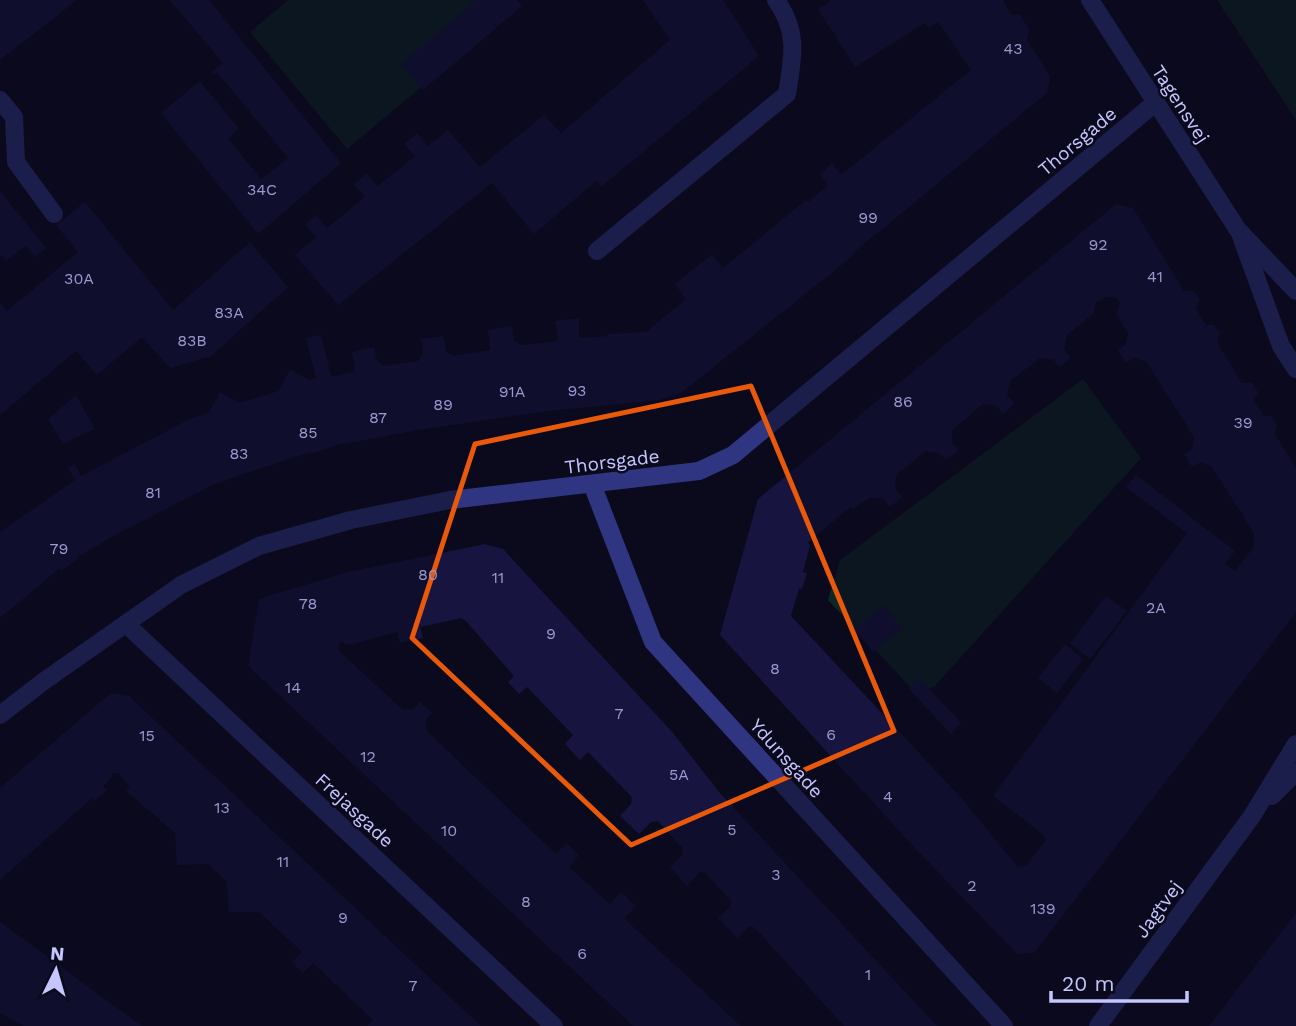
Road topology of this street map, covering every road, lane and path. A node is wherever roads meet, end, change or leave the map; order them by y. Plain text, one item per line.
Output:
1 (776, 0) edge
2 (1090, 0) edge
3 (0, 100) edge
4 (1155, 103) junction
5 (54, 214) dead end
6 (1238, 230) junction
7 (597, 251) dead end
8 (1296, 291) edge
9 (1296, 369) edge
10 (593, 484) junction
11 (126, 624) junction
12 (0, 715) edge
13 (1296, 744) edge
14 (1296, 772) edge
15 (1252, 816) junction
16 (554, 1026) edge
17 (1004, 1026) edge
18 (1098, 1026) edge

1 - 7 street
2 - 4 street, Tagensvej
3 - 5 street
4 - 6 street, Tagensvej
4 - 10 street, Thorsgade
6 - 8 street, Tagensvej
6 - 9 street, Tagensvej
10 - 11 street, Thorsgade
10 - 17 street, Ydunsgade
11 - 12 street, Thorsgade
11 - 16 street, Frejasgade
13 - 15 street, Jagtvej
14 - 15 street, Jagtvej
15 - 18 street, Jagtvej

